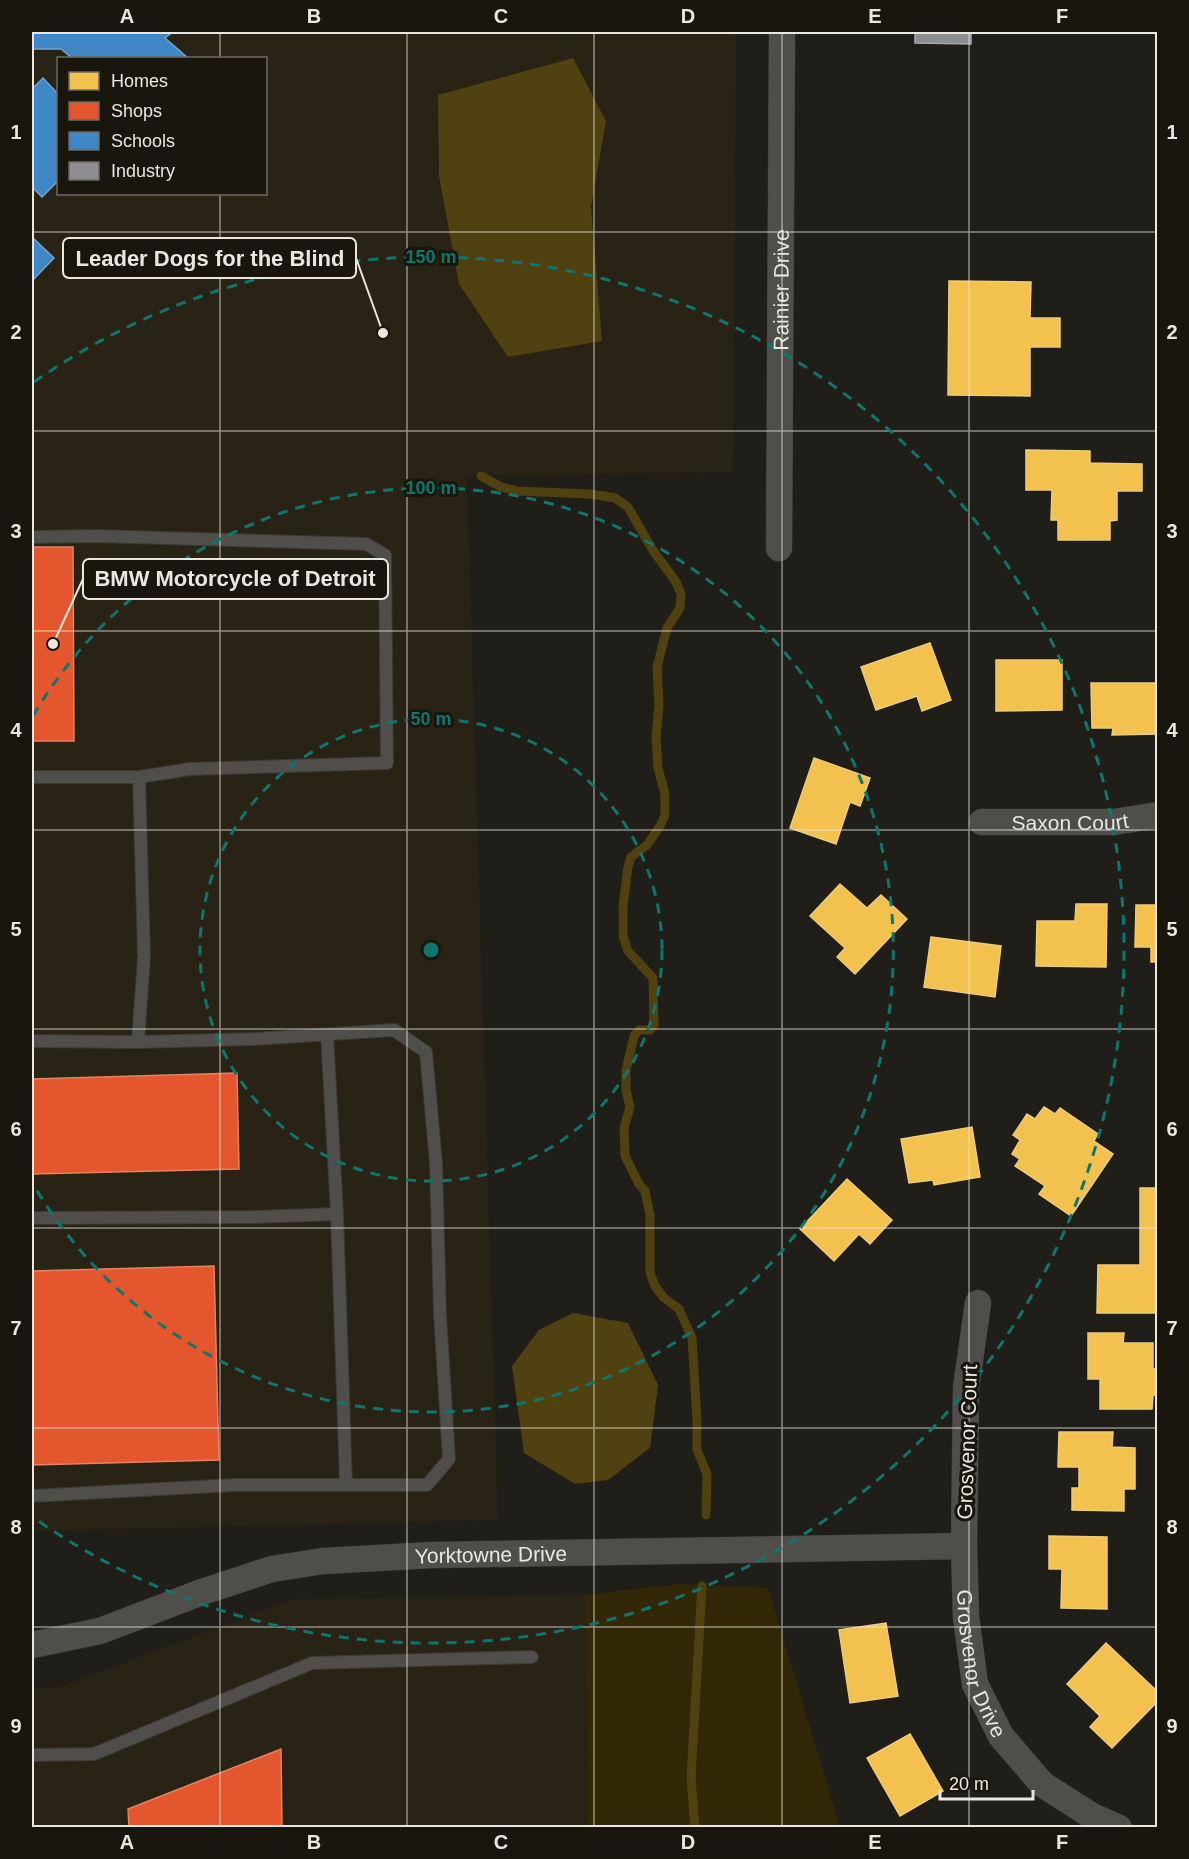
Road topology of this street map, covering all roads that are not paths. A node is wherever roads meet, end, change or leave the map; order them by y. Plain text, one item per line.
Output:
1 (782, 32) edge
2 (32, 537) edge
3 (779, 548) dead end
4 (32, 777) edge
5 (140, 777) junction
6 (1158, 815) edge
7 (982, 822) dead end
8 (327, 1034) junction
9 (32, 1041) edge
10 (138, 1042) junction
11 (337, 1214) junction
12 (32, 1218) edge
13 (978, 1303) dead end
14 (346, 1485) junction
15 (32, 1496) edge
16 (964, 1546) junction
17 (32, 1645) edge
18 (532, 1657) dead end
19 (32, 1755) edge
20 (1119, 1827) edge

1 - 3 street, Rainier Drive
2 - 5 lane
4 - 5 lane
5 - 10 lane
6 - 7 street, Saxon Court
8 - 10 lane
8 - 11 lane
8 - 14 lane
9 - 10 lane
11 - 12 lane
11 - 14 lane
13 - 16 street, Grosvenor Court
14 - 15 lane
16 - 17 street, Yorktowne Drive
16 - 20 street, Grosvenor Drive
18 - 19 lane

